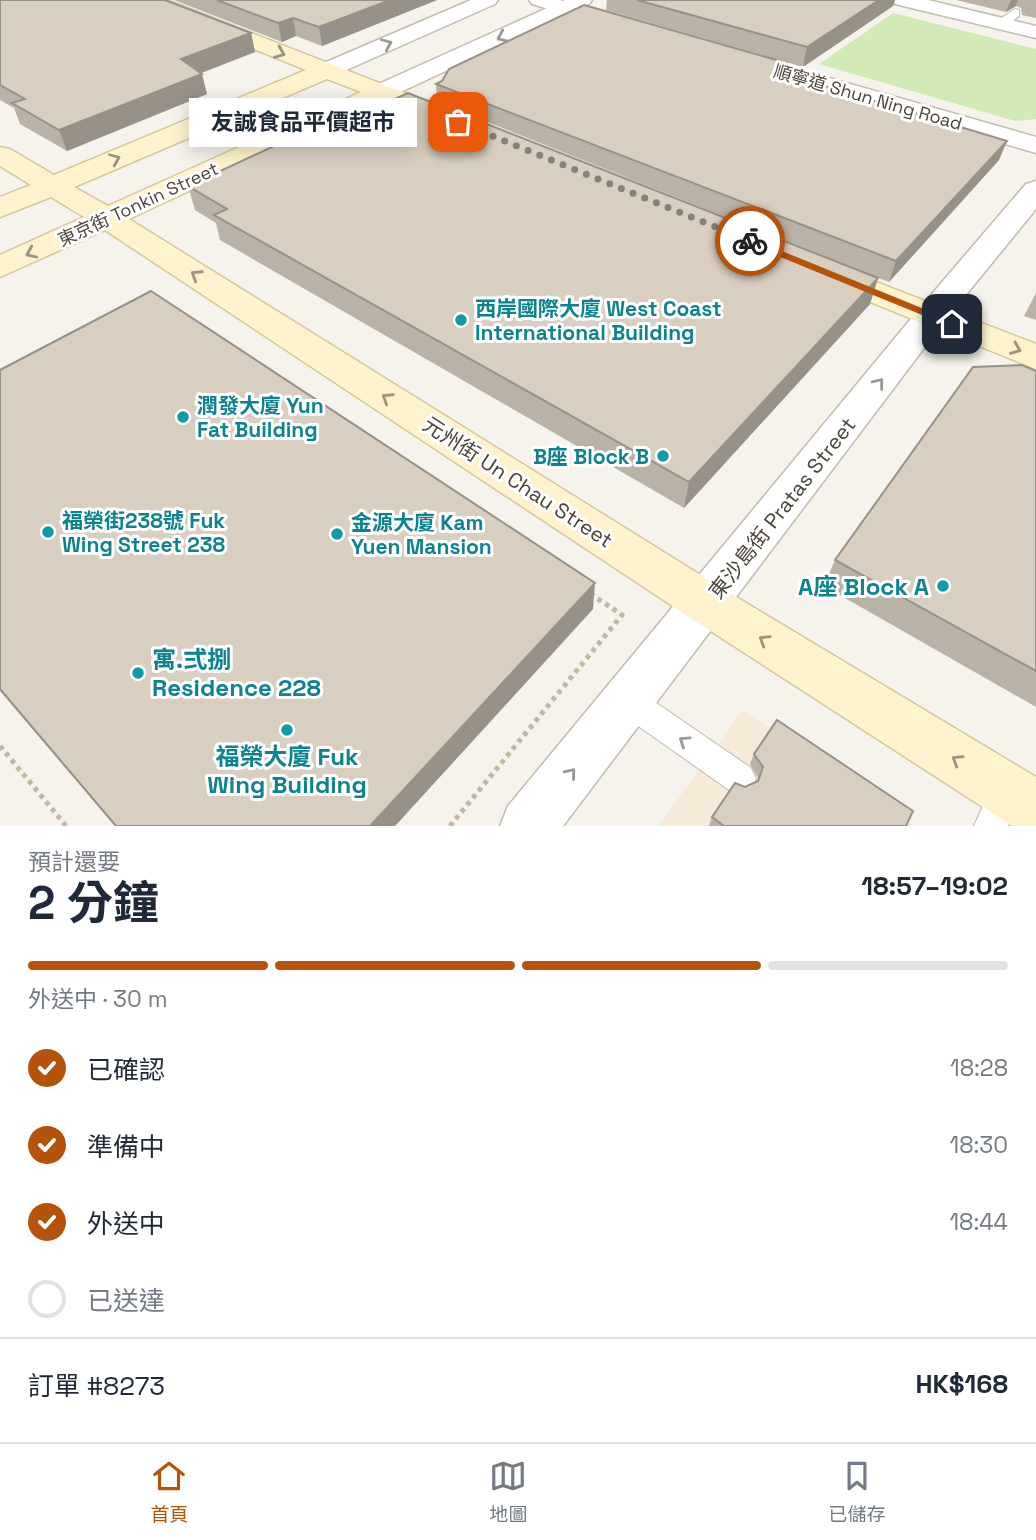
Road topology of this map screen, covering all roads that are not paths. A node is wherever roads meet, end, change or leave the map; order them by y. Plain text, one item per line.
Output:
1 (149, 0) edge
2 (488, 0) edge
3 (539, 0) edge
4 (902, 0) edge
5 (573, 4) edge
6 (624, 26) edge
7 (1036, 32) edge
8 (717, 53) edge
9 (325, 71) junction
10 (381, 92) junction
11 (474, 128) edge
12 (1036, 145) edge
13 (0, 155) edge
14 (52, 186) junction
15 (1036, 190) edge
16 (0, 208) edge
17 (107, 218) junction
18 (799, 261) edge
19 (0, 267) edge
20 (931, 316) junction
21 (1036, 357) edge
22 (706, 603) junction
23 (628, 701) junction
24 (740, 779) dead end
25 (1011, 809) edge
26 (528, 826) edge

1 -> 9 main road
9 -> 2 street
3 - 5 street
4 - 7 street
5 - 6 street
5 -> 10 street, 東京街 Tonkin Street
8 - 12 street, 順寧道 Shun Ning Road
9 - 10 main road
14 -> 9 main road
10 - 11 main road
10 - 17 main road, 東京街 Tonkin Street
13 - 14 main road, 元州街 Un Chau Street
14 - 16 main road
14 - 17 main road, 元州街 Un Chau Street
15 - 20 street, 東沙島街 Pratas Street
17 -> 19 main road, 東京街 Tonkin Street
22 -> 17 main road, 元州街 Un Chau Street
18 - 20 main road
20 -> 21 main road
22 -> 20 street, 東沙島街 Pratas Street
22 - 23 street, 東沙島街 Pratas Street
25 -> 22 main road, 元州街 Un Chau Street
24 -> 23 lane
26 -> 23 street, 東沙島街 Pratas Street

